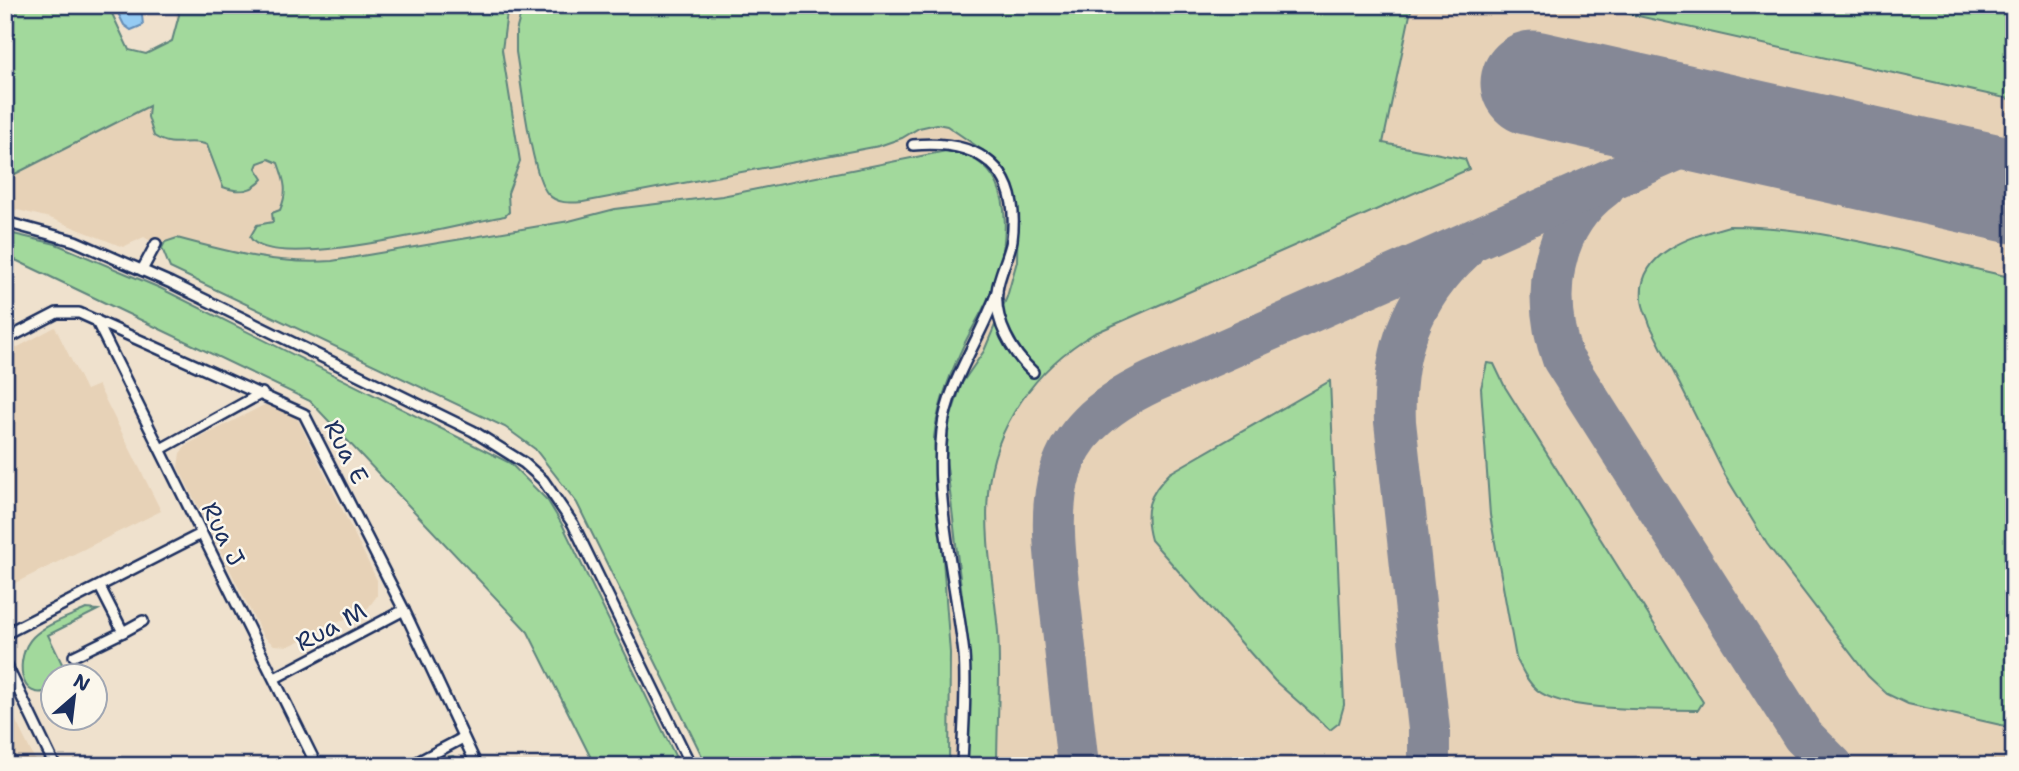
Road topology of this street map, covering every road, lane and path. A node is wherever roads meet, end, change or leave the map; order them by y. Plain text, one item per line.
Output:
1 (913, 145) dead end
2 (5, 222) edge
3 (156, 244) dead end
4 (142, 270) junction
5 (997, 292) junction
6 (96, 320) junction
7 (5, 340) edge
8 (1033, 372) dead end
9 (262, 393) junction
10 (160, 449) junction
11 (201, 534) junction
12 (100, 587) junction
13 (404, 610) junction
14 (143, 621) dead end
15 (123, 632) junction
16 (5, 634) edge
17 (74, 656) dead end
18 (5, 662) edge
19 (275, 678) junction
20 (463, 738) junction
21 (55, 766) edge
22 (317, 766) edge
23 (410, 766) edge
24 (477, 766) edge
25 (691, 766) edge
26 (962, 766) edge

1 - 5 lane
2 - 4 lane
3 - 4 lane
4 - 25 lane
5 - 8 lane
5 - 26 lane
6 - 7 lane, Rua E
6 - 9 lane, Rua E
6 - 10 lane, Rua J
9 - 10 lane
9 - 13 lane, Rua E
10 - 11 lane, Rua J
11 - 12 lane
11 - 19 lane, Rua J
12 - 15 lane
12 - 16 lane
13 - 19 lane, Rua M
13 - 20 lane, Rua E
14 - 15 lane
15 - 17 lane
18 - 21 lane
19 - 22 lane, Rua J
20 - 23 lane
20 - 24 lane, Rua E

